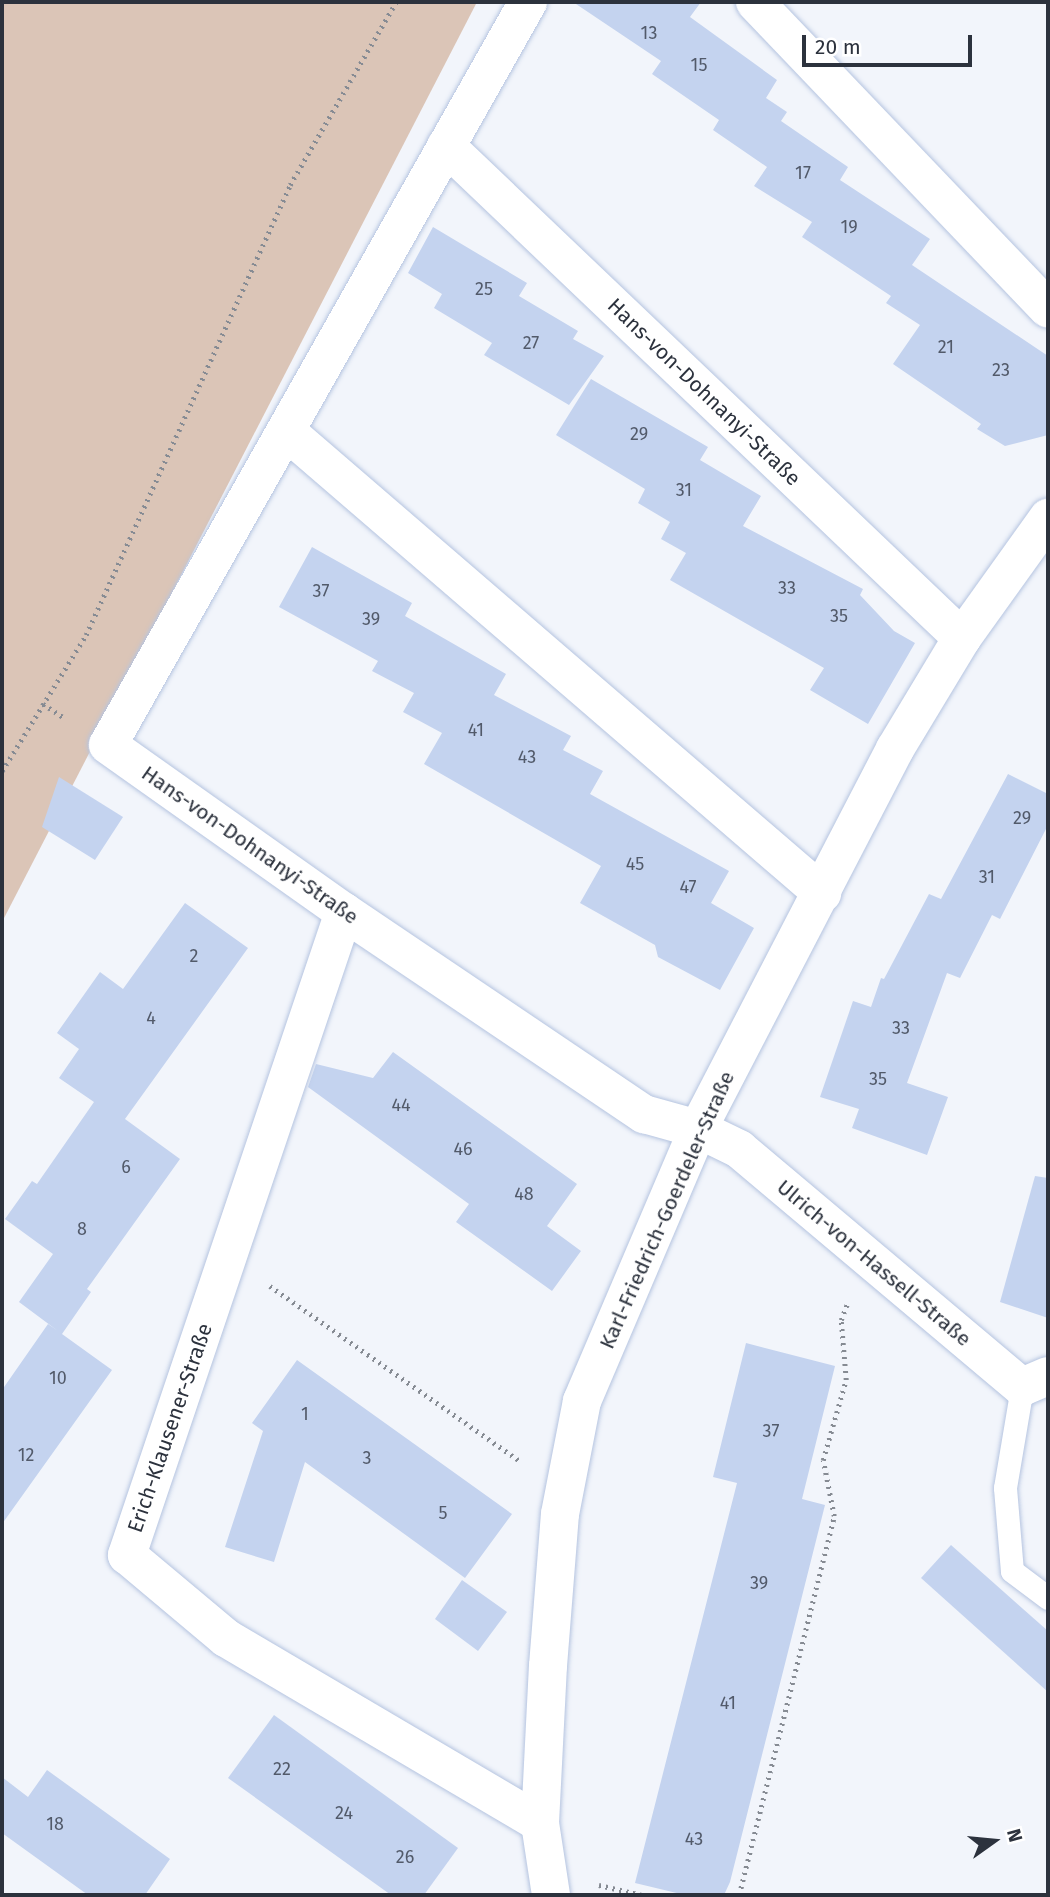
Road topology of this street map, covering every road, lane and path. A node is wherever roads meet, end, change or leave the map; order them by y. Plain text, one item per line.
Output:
1 (396, 2) edge
2 (528, 2) edge
3 (755, 2) edge
4 (446, 146) junction
5 (1048, 309) edge
6 (286, 431) junction
7 (1048, 518) edge
8 (962, 638) junction
9 (2, 771) edge
10 (822, 893) junction
11 (344, 912) junction
12 (698, 1129) junction
13 (866, 1256) junction
14 (227, 1257) junction
15 (1035, 1381) edge
16 (564, 1492) junction
17 (1048, 1598) edge
18 (540, 1823) junction
19 (551, 1895) edge
20 (739, 1895) edge

1 - 9 path
2 - 4 street, Hans-von-Dohnanyi-Straße
3 - 5 street
4 - 6 street, Hans-von-Dohnanyi-Straße
4 - 8 street, Hans-von-Dohnanyi-Straße
6 - 10 street
6 - 11 street, Hans-von-Dohnanyi-Straße
7 - 8 street, Karl-Friedrich-Goerdeler-Straße
8 - 10 street, Karl-Friedrich-Goerdeler-Straße
10 - 12 street, Karl-Friedrich-Goerdeler-Straße
11 - 12 street, Hans-von-Dohnanyi-Straße
11 - 14 street, Erich-Klausener-Straße
12 - 13 street, Ulrich-von-Hassell-Straße
12 - 16 street, Karl-Friedrich-Goerdeler-Straße
13 - 15 street, Ulrich-von-Hassell-Straße
13 - 20 path
14 - 16 path
14 - 18 street, Erich-Klausener-Straße
15 - 17 lane
16 - 18 street, Karl-Friedrich-Goerdeler-Straße
18 - 19 street, Karl-Friedrich-Goerdeler-Straße

